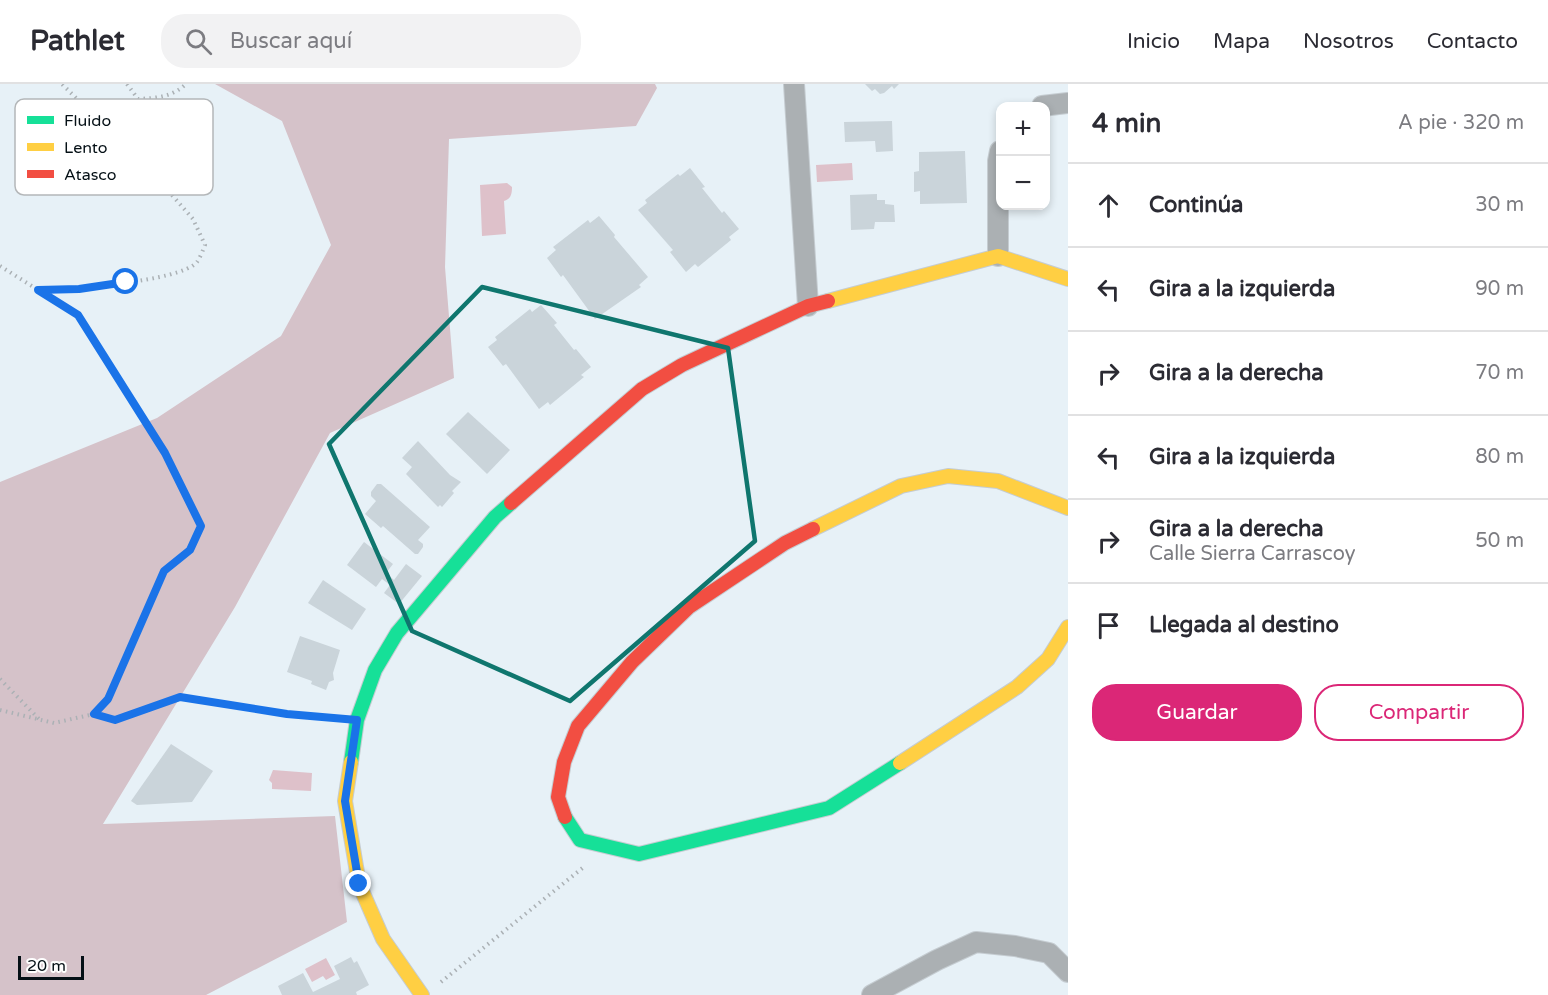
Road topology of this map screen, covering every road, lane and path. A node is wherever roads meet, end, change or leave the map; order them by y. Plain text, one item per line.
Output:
1 (62, 84) edge
2 (128, 84) edge
3 (186, 84) edge
4 (794, 84) edge
5 (77, 99) edge
6 (1068, 103) edge
7 (1050, 105) edge
8 (999, 156) edge
9 (172, 195) edge
10 (998, 256) junction
11 (0, 266) edge
12 (1068, 279) edge
13 (38, 290) junction
14 (808, 306) junction
15 (1068, 508) edge
16 (1068, 627) edge
17 (0, 679) edge
18 (0, 710) edge
19 (94, 714) junction
20 (40, 720) junction
21 (357, 720) junction
22 (609, 847) junction
23 (1068, 972) edge
24 (428, 991) edge
25 (872, 995) edge

1 - 5 path
2 - 3 path
4 - 14 street
6 - 7 street
8 - 10 street
9 - 13 path
10 - 12 street
10 - 14 street
11 - 13 path
13 - 19 path
14 - 21 street
15 - 22 street
16 - 22 street
17 - 20 path
18 - 20 path
19 - 20 path
19 - 21 path
21 - 24 street
22 - 24 path
23 - 25 street

